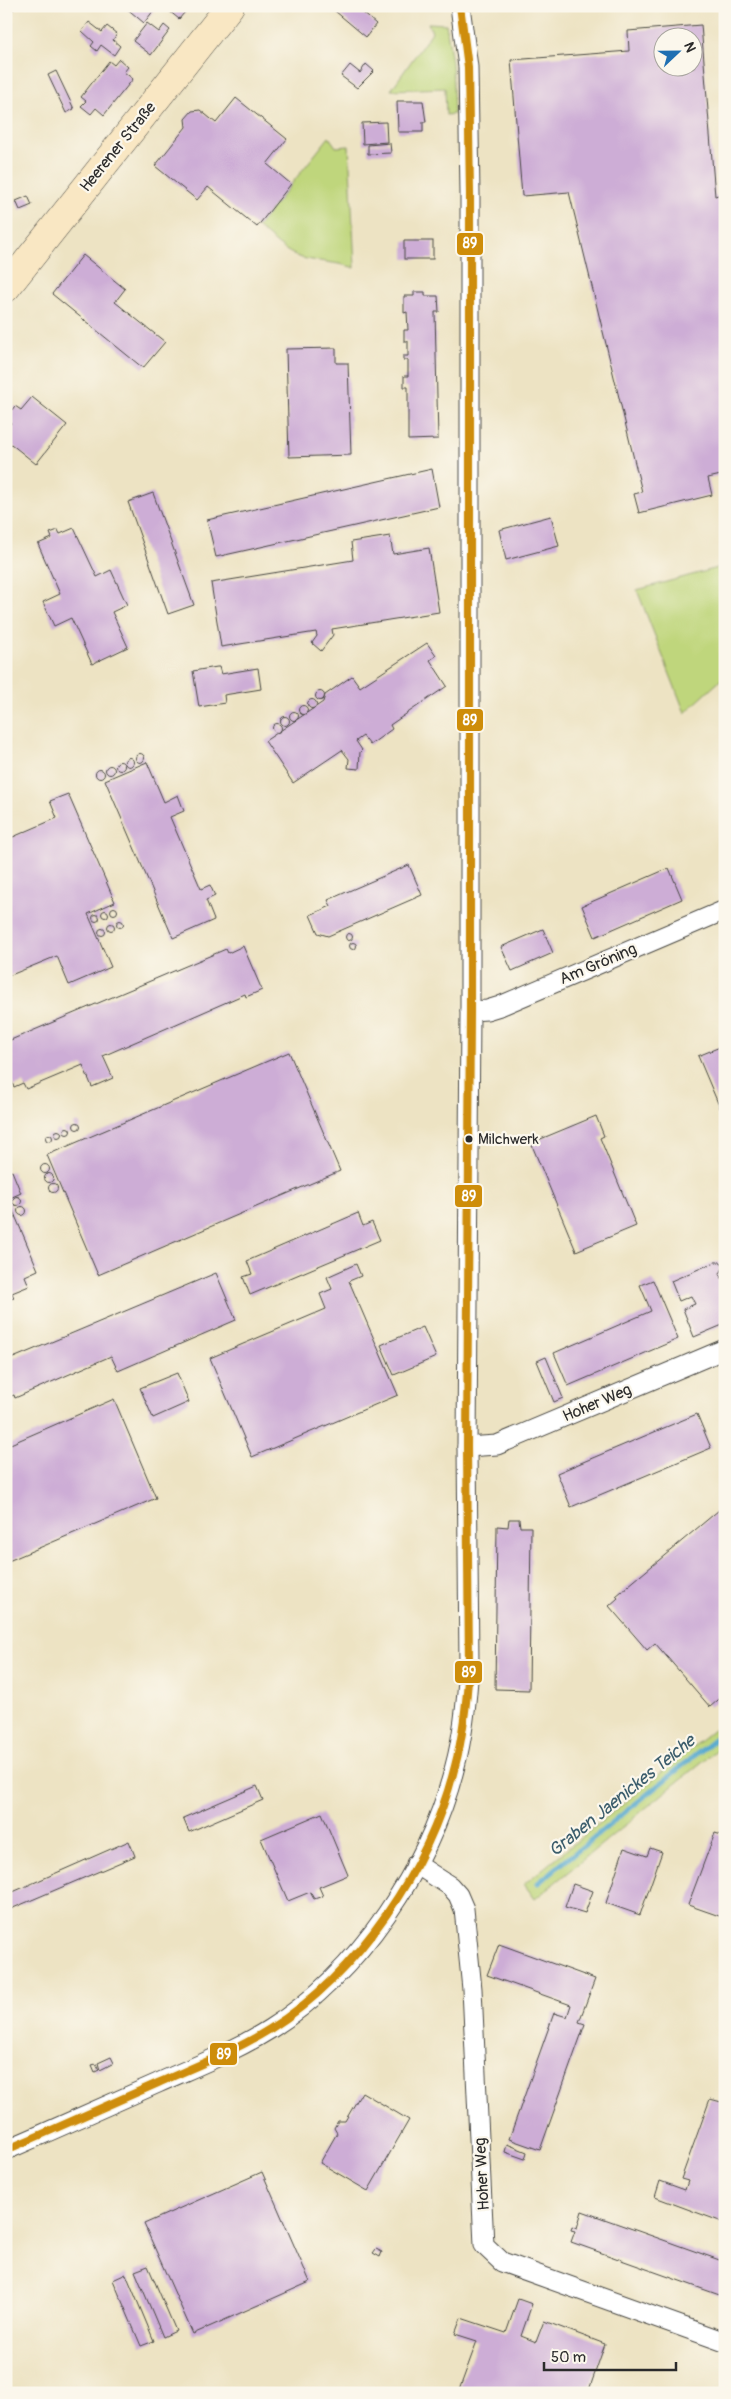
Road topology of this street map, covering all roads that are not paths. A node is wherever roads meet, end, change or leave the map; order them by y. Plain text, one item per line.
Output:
1 (230, 6) edge
2 (460, 6) edge
3 (6, 288) edge
4 (725, 910) edge
5 (470, 1011) junction
6 (725, 1348) edge
7 (467, 1447) junction
8 (416, 1864) junction
9 (6, 2150) edge
10 (725, 2342) edge

1 - 3 main road, Heerener Straße
2 - 5 street
4 - 5 street, Am Gröning
5 - 7 street
6 - 7 street, Hoher Weg
7 - 8 street
8 - 9 street
8 - 10 street, Hoher Weg

